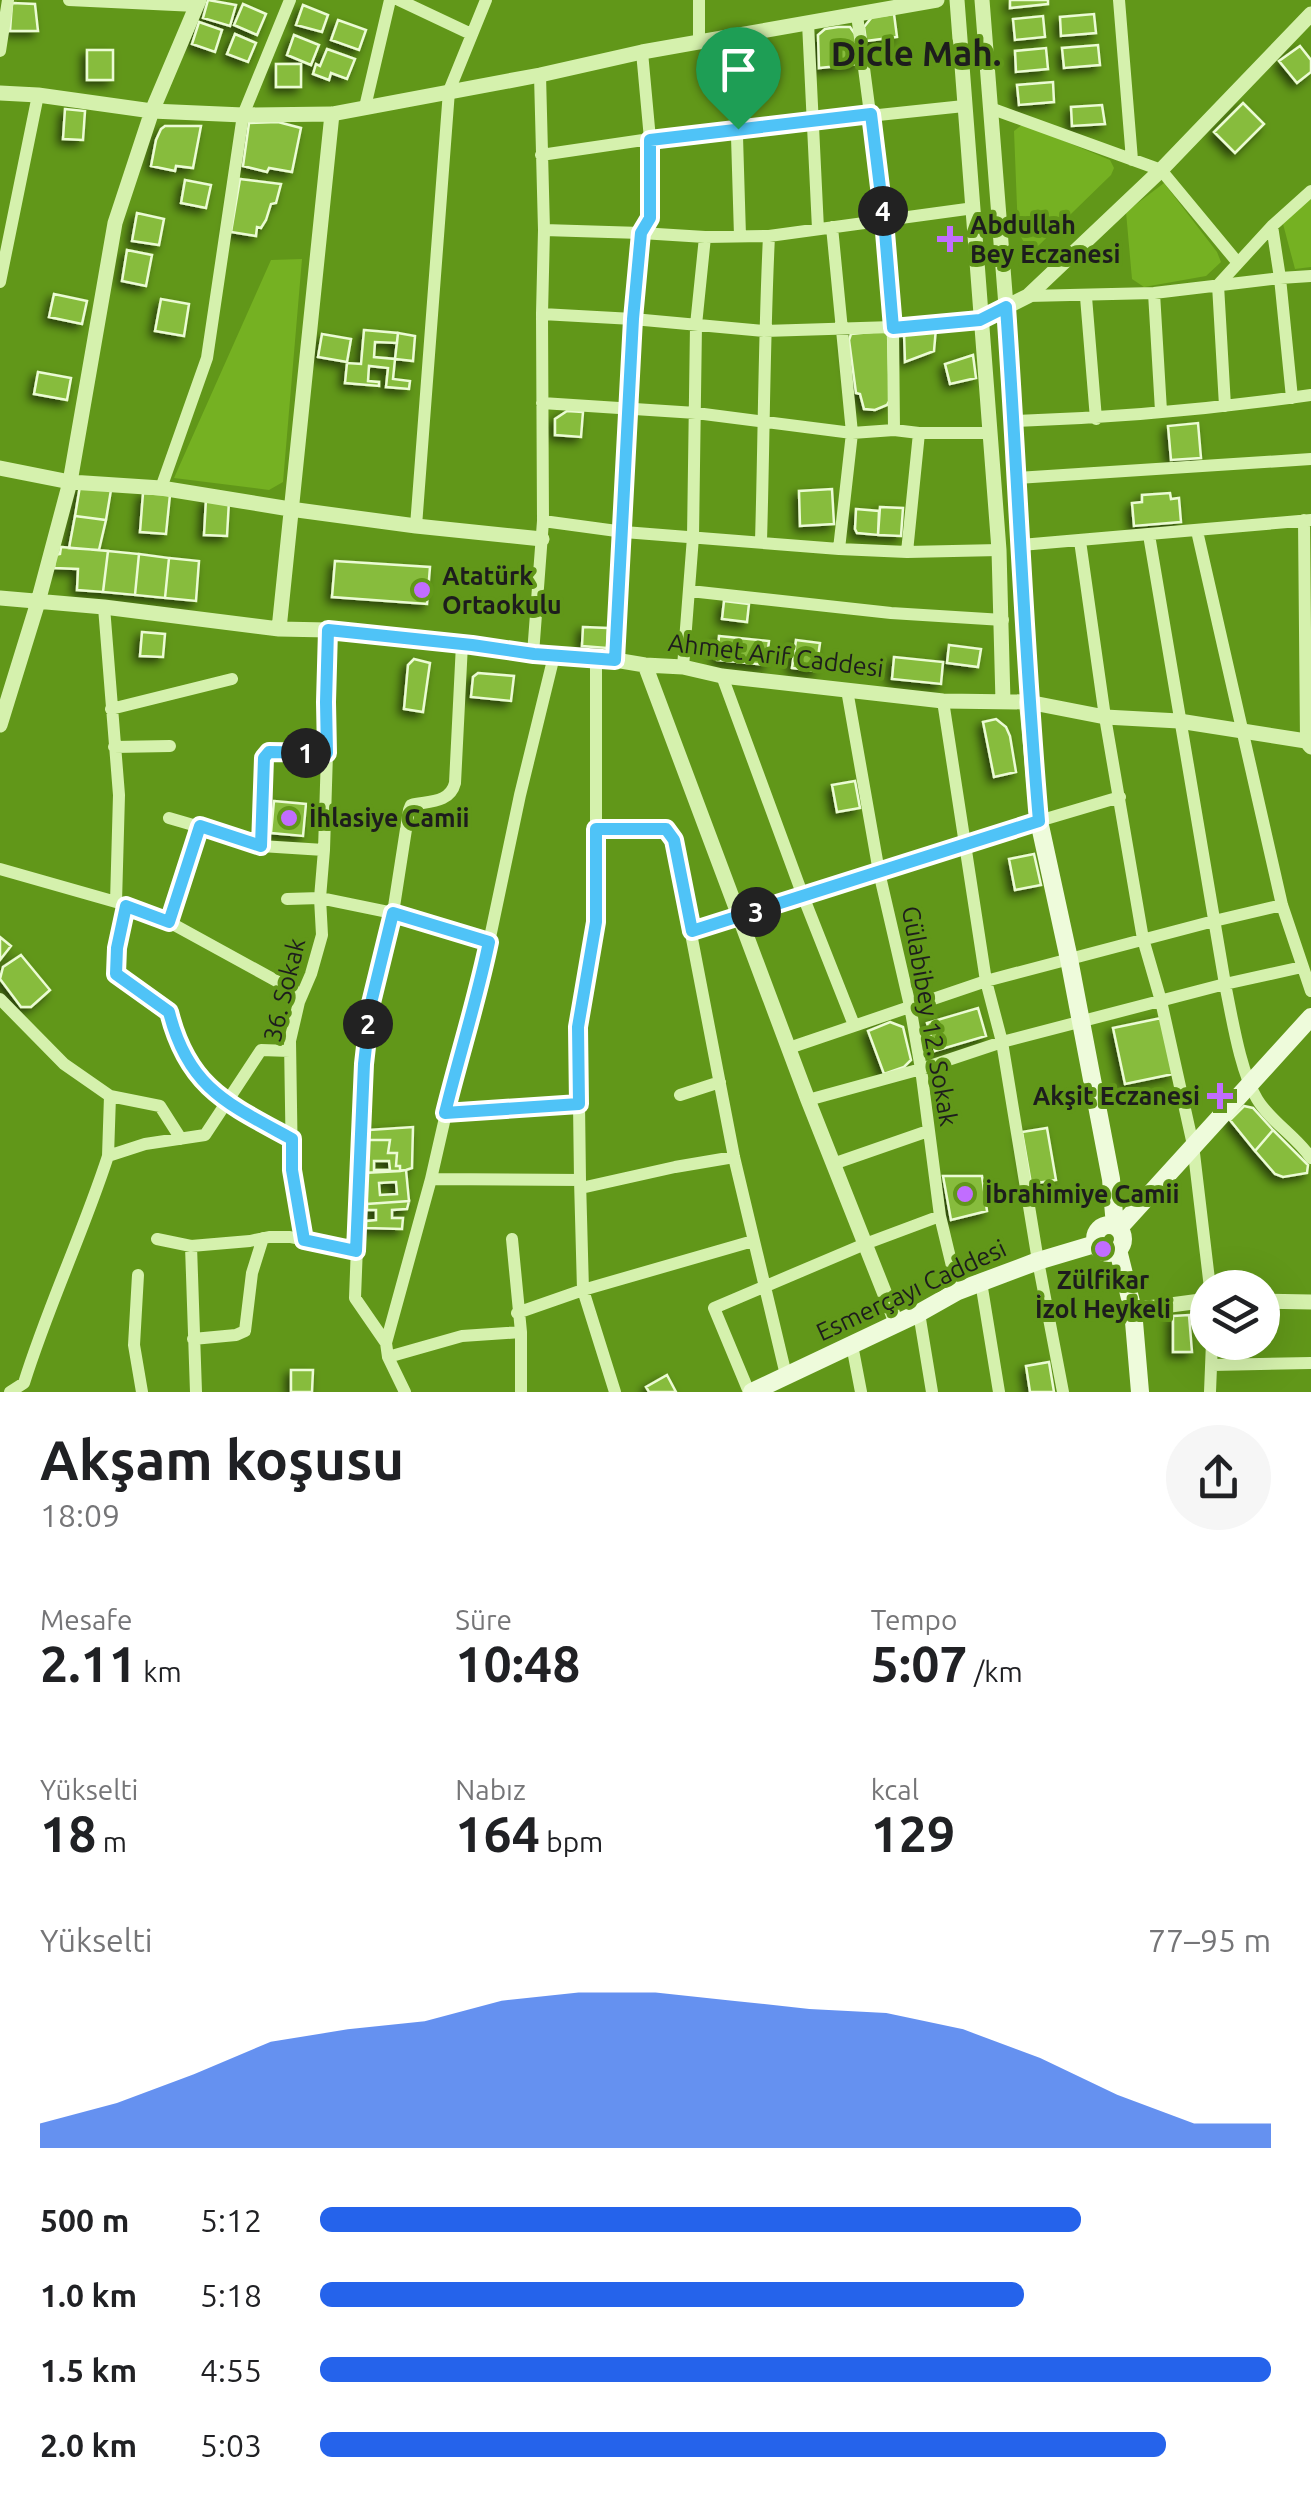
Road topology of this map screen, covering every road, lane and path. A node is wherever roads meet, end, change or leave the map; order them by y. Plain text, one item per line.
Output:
1 (8, 0) edge
2 (69, 0) edge
3 (290, 0) edge
4 (390, 0) edge
5 (400, 0) edge
6 (486, 0) edge
7 (699, 0) edge
8 (937, 0) edge
9 (957, 0) edge
10 (982, 0) edge
11 (1119, 0) edge
12 (198, 3) edge
13 (1311, 14) edge
14 (856, 15) junction
15 (808, 23) junction
16 (470, 34) junction
17 (734, 37) junction
18 (700, 42) junction
19 (0, 52) edge
20 (642, 52) junction
21 (540, 75) junction
22 (449, 91) junction
23 (0, 93) edge
24 (38, 95) junction
25 (365, 106) junction
26 (964, 106) junction
27 (990, 108) junction
28 (152, 111) junction
29 (332, 114) junction
30 (871, 114) junction
31 (243, 115) junction
32 (813, 121) junction
33 (738, 129) junction
34 (650, 140) junction
35 (541, 155) junction
36 (1132, 160) junction
37 (1161, 170) junction
38 (1311, 191) edge
39 (974, 208) junction
40 (884, 220) junction
41 (1272, 226) junction
42 (825, 228) junction
43 (544, 230) junction
44 (641, 233) junction
45 (740, 236) junction
46 (769, 236) junction
47 (705, 238) junction
48 (1238, 264) junction
49 (1311, 276) edge
50 (1280, 278) junction
51 (0, 282) edge
52 (1218, 284) junction
53 (1154, 293) junction
54 (1028, 296) junction
55 (1086, 296) junction
56 (1006, 307) junction
57 (542, 314) junction
58 (633, 319) junction
59 (980, 320) junction
60 (696, 325) junction
61 (842, 328) junction
62 (893, 328) junction
63 (764, 332) junction
64 (1311, 395) edge
65 (1292, 398) junction
66 (542, 403) junction
67 (1225, 406) junction
68 (628, 409) junction
69 (1161, 412) junction
70 (696, 413) junction
71 (1096, 419) junction
72 (765, 422) junction
73 (1014, 422) junction
74 (894, 430) junction
75 (990, 432) junction
76 (852, 433) junction
77 (919, 433) junction
78 (1311, 458) edge
79 (0, 468) edge
80 (1017, 478) junction
81 (70, 482) junction
82 (162, 488) junction
83 (290, 509) junction
84 (1307, 520) edge
85 (543, 521) junction
86 (416, 526) junction
87 (1196, 531) junction
88 (624, 532) junction
89 (1149, 535) junction
90 (693, 537) junction
91 (542, 539) junction
92 (1080, 541) junction
93 (761, 542) junction
94 (1022, 545) junction
95 (839, 550) junction
96 (999, 550) junction
97 (908, 552) junction
98 (690, 590) junction
99 (0, 598) edge
100 (38, 602) junction
101 (104, 607) junction
102 (1002, 620) junction
103 (279, 629) junction
104 (328, 630) junction
105 (462, 644) junction
106 (534, 654) junction
107 (554, 656) junction
108 (596, 658) junction
109 (615, 660) junction
110 (644, 665) junction
111 (683, 667) junction
112 (722, 676) junction
113 (6, 678) edge
114 (232, 680) dead end
115 (846, 690) junction
116 (943, 700) junction
117 (1003, 702) junction
118 (1028, 702) junction
119 (111, 709) junction
120 (1105, 716) junction
121 (1178, 721) junction
122 (0, 726) edge
123 (1242, 731) junction
124 (1308, 744) edge
125 (170, 746) dead end
126 (114, 747) junction
127 (327, 753) junction
128 (1120, 797) junction
129 (169, 818) dead end
130 (1039, 821) junction
131 (200, 826) junction
132 (596, 829) junction
133 (964, 843) junction
134 (261, 846) junction
135 (324, 850) junction
136 (0, 869) edge
137 (880, 872) junction
138 (803, 896) junction
139 (320, 898) junction
140 (287, 900) dead end
141 (121, 904) junction
142 (1282, 905) junction
143 (393, 913) junction
144 (740, 918) junction
145 (1214, 920) junction
146 (169, 922) junction
147 (692, 931) junction
148 (1143, 939) junction
149 (489, 942) junction
150 (1070, 959) junction
151 (1302, 968) junction
152 (986, 981) junction
153 (1224, 984) junction
154 (1311, 991) edge
155 (302, 995) junction
156 (0, 999) edge
157 (1161, 1001) junction
158 (910, 1006) junction
159 (1311, 1017) edge
160 (1080, 1021) junction
161 (854, 1026) junction
162 (1002, 1042) junction
163 (789, 1048) junction
164 (290, 1051) junction
165 (921, 1068) junction
166 (720, 1082) junction
167 (1250, 1083) junction
168 (680, 1094) dead end
169 (110, 1096) junction
170 (808, 1100) junction
171 (226, 1102) junction
172 (579, 1104) junction
173 (445, 1113) junction
174 (928, 1130) junction
175 (181, 1139) junction
176 (292, 1139) junction
177 (1193, 1145) junction
178 (108, 1156) junction
179 (734, 1157) junction
180 (1311, 1158) edge
181 (833, 1164) junction
182 (431, 1180) junction
183 (580, 1184) junction
184 (940, 1216) junction
185 (1117, 1227) junction
186 (263, 1238) junction
187 (156, 1239) dead end
188 (512, 1239) dead end
189 (304, 1240) junction
190 (753, 1241) junction
191 (865, 1244) junction
192 (1095, 1244) junction
193 (191, 1246) junction
194 (1118, 1250) junction
195 (356, 1251) junction
196 (1038, 1261) junction
197 (1208, 1270) edge
198 (138, 1275) dead end
199 (980, 1282) junction
200 (764, 1286) junction
201 (583, 1290) junction
202 (958, 1291) junction
203 (1280, 1301) edge
204 (1190, 1302) edge
205 (1311, 1302) edge
206 (1133, 1310) junction
207 (517, 1313) junction
208 (919, 1313) junction
209 (896, 1322) junction
210 (520, 1332) junction
211 (193, 1339) junction
212 (852, 1346) junction
213 (387, 1350) junction
214 (1212, 1360) edge
215 (1311, 1363) edge
216 (1212, 1365) junction
217 (784, 1382) edge
218 (10, 1392) edge
219 (142, 1392) edge
220 (196, 1392) edge
221 (405, 1392) edge
222 (521, 1392) edge
223 (615, 1392) edge
224 (751, 1392) edge
225 (861, 1392) edge
226 (932, 1392) edge
227 (999, 1392) edge
228 (1063, 1392) edge
229 (1140, 1392) edge
230 (1210, 1392) edge

1 - 19 street
2 - 12 street
3 - 31 street
4 - 25 street
5 - 16 street
6 - 16 street
7 - 18 street
8 - 14 street
9 - 26 street
10 - 27 street
11 - 36 street
12 - 28 street
13 - 37 street
14 - 15 street
14 - 30 street
15 - 17 street
15 - 32 street
16 - 22 street
17 - 18 street
17 - 33 street
18 - 20 street
20 - 21 street
20 - 34 street
21 - 22 street
21 - 35 street
22 - 25 street
22 - 86 street
23 - 24 street
24 - 28 street
24 - 51 street
25 - 29 street
26 - 30 street
26 - 39 street
27 - 36 street
27 - 56 street
28 - 31 street
28 - 81 street
29 - 31 street
29 - 83 street
30 - 32 street
30 - 40 street
31 - 82 street
32 - 33 street
32 - 42 street
33 - 34 street
33 - 45 street
34 - 35 street
34 - 44 street
35 - 43 street
36 - 37 street
37 - 48 street
37 - 54 street
38 - 41 street
39 - 40 street
39 - 59 street
40 - 42 street
40 - 62 street
41 - 48 street
41 - 50 street
42 - 46 street
42 - 61 street
43 - 44 street
43 - 57 street
44 - 47 street
44 - 58 street
45 - 46 street
45 - 47 street
46 - 63 street
47 - 60 street
48 - 52 street
49 - 50 street
50 - 52 street
50 - 65 street
52 - 53 street
52 - 67 street
53 - 55 street
53 - 69 street
54 - 55 street
54 - 56 street
55 - 71 street
56 - 59 street
56 - 73 street
57 - 58 street
57 - 66 street
58 - 60 street
58 - 68 street
59 - 62 street
59 - 75 street
60 - 63 street
60 - 70 street
61 - 62 street
61 - 63 street
61 - 76 street
62 - 74 street
63 - 72 street
64 - 65 street
65 - 67 street
66 - 68 street
66 - 85 street
67 - 69 street
68 - 70 street
68 - 88 street
69 - 71 street
70 - 72 street
70 - 90 street
71 - 73 street
72 - 76 street
72 - 93 street
73 - 80 street
74 - 76 street
74 - 77 street
75 - 77 street
75 - 96 street
76 - 95 street
77 - 97 street
78 - 80 street
79 - 81 street
80 - 94 street
81 - 82 street
81 - 100 street
82 - 83 street
83 - 86 street
83 - 103 street
84 - 87 street
84 - 124 street
85 - 88 street
85 - 91 street
86 - 91 street
87 - 89 street
87 - 123 street
88 - 90 street
88 - 109 street
89 - 92 street
89 - 121 street
90 - 93 street
90 - 98 street
91 - 106 street
92 - 94 street
92 - 120 street
93 - 95 street
94 - 118 street
95 - 97 street
96 - 97 street
96 - 102 street
98 - 102 street
98 - 111 street
99 - 100 street, Ahmet Arif Caddesi
100 - 101 street, Ahmet Arif Caddesi
100 - 113 street
101 - 103 street, Ahmet Arif Caddesi
101 - 119 street
102 - 117 street
103 - 104 street, Ahmet Arif Caddesi
104 - 105 street, Ahmet Arif Caddesi
104 - 127 street, 36. Sokak
105 - 106 street, Ahmet Arif Caddesi
105 - 143 street
106 - 107 street, Ahmet Arif Caddesi
107 - 108 street, Ahmet Arif Caddesi
107 - 149 street
108 - 109 street, Ahmet Arif Caddesi
108 - 132 street
109 - 110 street, Ahmet Arif Caddesi
110 - 111 street, Ahmet Arif Caddesi
110 - 144 street
111 - 112 street, Ahmet Arif Caddesi
112 - 115 street, Ahmet Arif Caddesi
112 - 138 street
113 - 122 street
114 - 119 street
115 - 116 street, Ahmet Arif Caddesi
115 - 137 street, Gülabibey 12. Sokak
116 - 117 street, Ahmet Arif Caddesi
116 - 133 street
117 - 118 street, Ahmet Arif Caddesi
118 - 120 street, Ahmet Arif Caddesi
118 - 130 main road
119 - 126 street
120 - 121 street, Ahmet Arif Caddesi
120 - 128 street
121 - 123 street, Ahmet Arif Caddesi
121 - 145 street
123 - 124 street, Ahmet Arif Caddesi
123 - 142 street
125 - 126 street
126 - 141 street
127 - 134 street
127 - 135 street, 36. Sokak
128 - 130 street
128 - 148 street
129 - 131 street
130 - 133 street
130 - 150 main road
131 - 134 street
131 - 146 street
132 - 147 street
132 - 172 street
133 - 137 street
133 - 152 street
134 - 135 street
135 - 139 street, 36. Sokak
136 - 141 street
137 - 138 street
137 - 158 street, Gülabibey 12. Sokak
138 - 144 street
138 - 161 street
139 - 140 street
139 - 143 street
139 - 155 street, 36. Sokak
141 - 146 street
141 - 171 street
142 - 145 street
142 - 151 street
143 - 149 street
143 - 195 street
144 - 147 street
144 - 163 street
145 - 148 street
145 - 153 street
146 - 155 street
147 - 166 street
148 - 150 street
148 - 157 street
149 - 173 street
150 - 152 street
150 - 160 main road
151 - 153 street
151 - 154 street
152 - 158 street
152 - 162 street
153 - 157 street
153 - 167 street
155 - 164 street, 36. Sokak
156 - 169 street
157 - 160 street
157 - 177 street
158 - 161 street
158 - 165 street, Gülabibey 12. Sokak
159 - 167 main road
160 - 162 street
160 - 185 main road
161 - 163 street
162 - 165 street
162 - 196 street
163 - 170 street
164 - 171 street
164 - 176 street, 36. Sokak
165 - 170 street
165 - 174 street, Gülabibey 12. Sokak
166 - 168 street
166 - 179 street
167 - 177 main road
167 - 180 street
169 - 175 street
169 - 178 street
170 - 181 street
171 - 175 street
171 - 176 street
172 - 173 street
172 - 183 street
173 - 182 street
174 - 181 street
174 - 184 street, Gülabibey 12. Sokak
175 - 178 street
176 - 189 street, 36. Sokak
177 - 185 main road
177 - 197 street
178 - 218 street
179 - 183 street
179 - 190 street
181 - 191 street
182 - 183 street
182 - 213 street
183 - 201 street
184 - 191 street
184 - 202 street, Gülabibey 12. Sokak
185 - 192 main road
185 - 194 main road
186 - 189 street
186 - 193 street
186 - 211 street
187 - 193 street
188 - 207 street
189 - 195 street
190 - 200 street
190 - 201 street
191 - 200 street
191 - 209 street
192 - 194 main road
192 - 196 main road, Esmerçayı Caddesi
193 - 211 street
194 - 206 main road
195 - 213 street
196 - 199 main road, Esmerçayı Caddesi
196 - 228 street
198 - 219 street
199 - 202 main road, Esmerçayı Caddesi
199 - 227 street
200 - 217 street
200 - 224 street
201 - 207 street
201 - 223 street
202 - 208 main road, Esmerçayı Caddesi
203 - 205 street
204 - 206 street
206 - 229 main road
207 - 210 street
208 - 209 main road, Esmerçayı Caddesi
208 - 226 street
209 - 212 main road, Esmerçayı Caddesi
210 - 213 street
210 - 222 street
211 - 220 street
212 - 217 main road, Esmerçayı Caddesi
212 - 225 street
213 - 221 street
214 - 216 street
215 - 216 street
216 - 230 street
217 - 224 main road, Esmerçayı Caddesi

